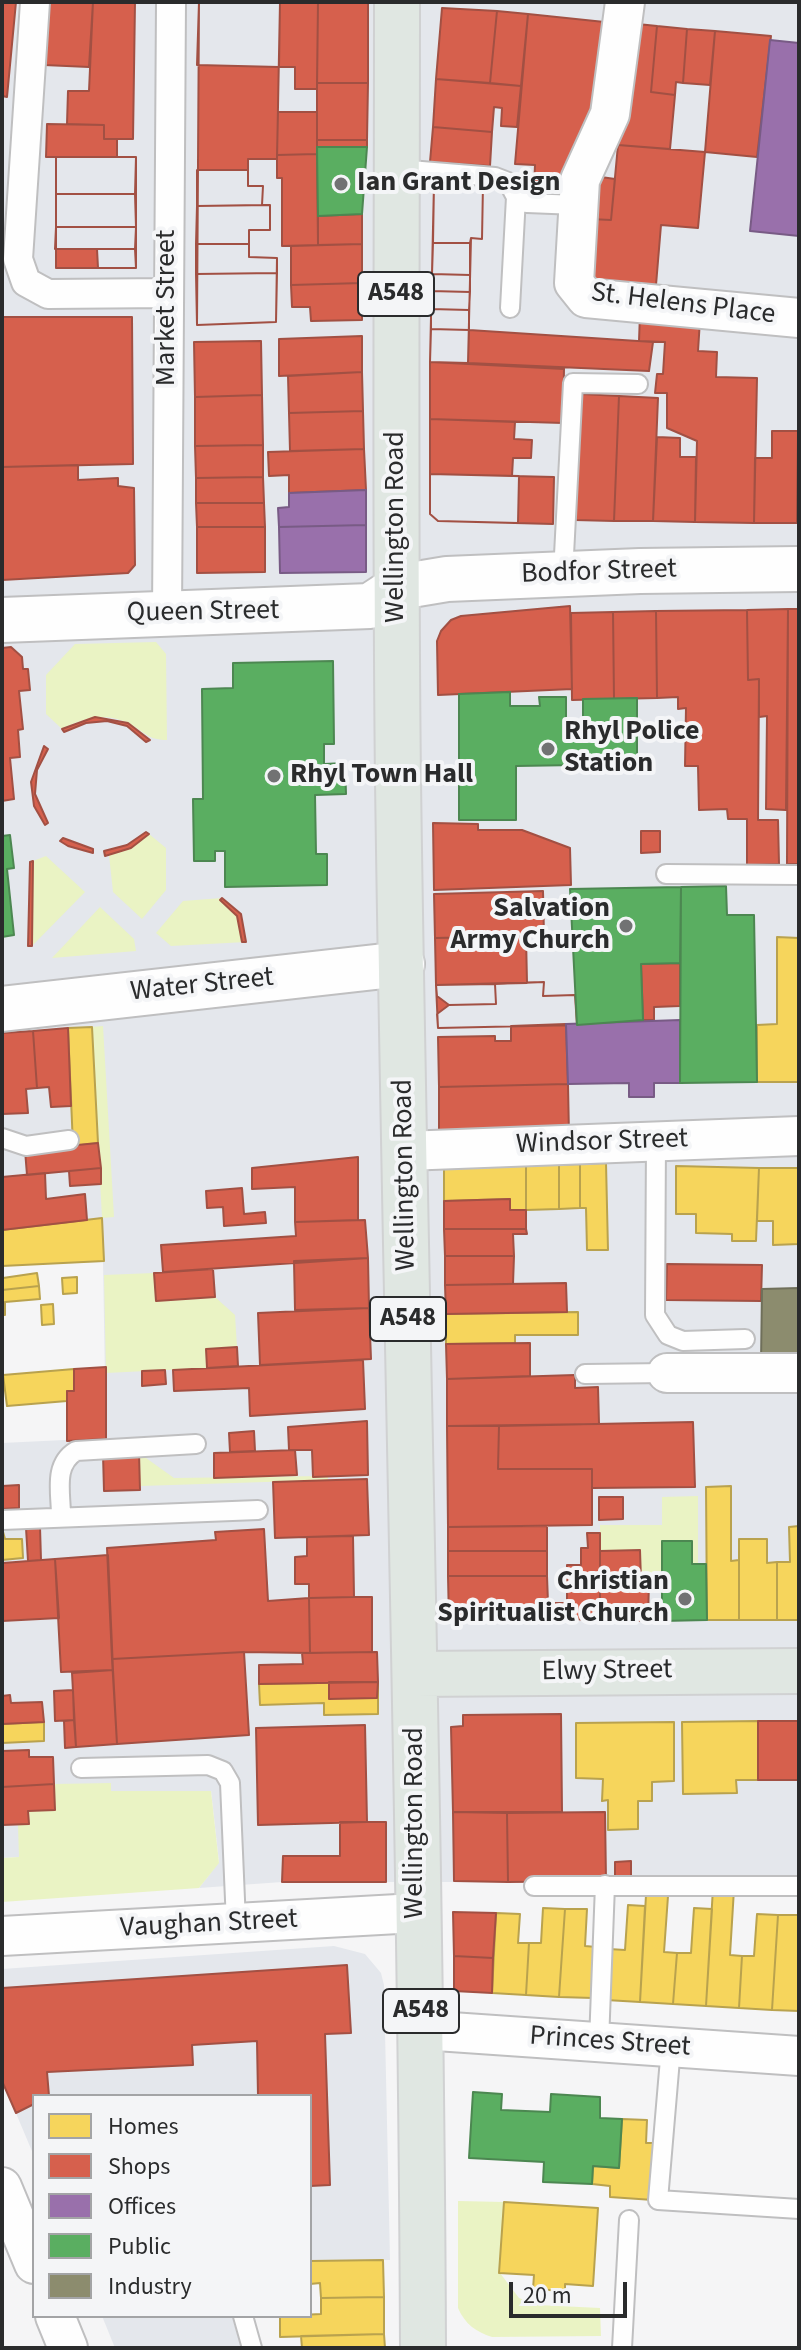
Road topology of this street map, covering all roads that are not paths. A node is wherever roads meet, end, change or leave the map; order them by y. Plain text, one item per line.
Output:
1 (35, 2) edge
2 (171, 2) edge
3 (397, 2) edge
4 (625, 2) edge
5 (13, 166) edge
6 (397, 169) junction
7 (516, 197) junction
8 (577, 205) junction
9 (168, 293) junction
10 (510, 308) dead end
11 (799, 318) edge
12 (638, 384) dead end
13 (799, 569) edge
14 (563, 574) junction
15 (399, 587) junction
16 (167, 614) junction
17 (2, 620) edge
18 (666, 874) dead end
19 (799, 875) edge
20 (402, 964) junction
21 (2, 1009) edge
22 (799, 1136) edge
23 (2, 1138) edge
24 (69, 1140) dead end
25 (656, 1141) junction
26 (405, 1151) junction
27 (745, 1339) dead end
28 (667, 1373) joint
29 (799, 1373) edge
30 (585, 1374) dead end
31 (196, 1444) dead end
32 (258, 1510) dead end
33 (61, 1516) junction
34 (2, 1520) edge
35 (799, 1671) edge
36 (415, 1674) junction
37 (81, 1768) dead end
38 (605, 1885) junction
39 (534, 1886) dead end
40 (799, 1886) edge
41 (416, 1913) junction
42 (236, 1923) junction
43 (2, 1936) edge
44 (422, 2030) junction
45 (599, 2042) junction
46 (671, 2047) junction
47 (799, 2056) edge
48 (2, 2187) edge
49 (799, 2209) edge
50 (629, 2220) dead end
51 (20, 2250) edge
52 (56, 2318) edge
53 (244, 2318) edge
54 (68, 2348) edge
55 (252, 2348) edge
56 (423, 2348) edge
57 (622, 2348) edge

1 - 5 street
2 - 9 street, Market Street
3 - 6 main road, Wellington Road / A548
4 - 8 street, St. Helens Place
5 - 9 street
6 - 7 lane
6 - 15 main road, Wellington Road / A548
7 - 8 lane
7 - 10 lane
8 - 11 street, St. Helens Place
9 - 16 street, Market Street
12 - 14 lane
13 - 14 street, Bodfor Street
14 - 15 street, Bodfor Street
15 - 16 street, Queen Street
15 - 20 main road, Wellington Road / A548
16 - 17 street, Queen Street
18 - 19 lane
20 - 21 street, Water Street
20 - 26 main road, Wellington Road / A548
22 - 25 street, Windsor Street
23 - 24 lane
25 - 26 street, Windsor Street
25 - 27 lane
26 - 36 main road, Wellington Road / A548
28 - 29 street
28 - 30 lane
31 - 33 lane
32 - 33 lane
33 - 34 lane
35 - 36 main road, Elwy Street
36 - 41 main road, Wellington Road / A548
37 - 42 lane
38 - 39 lane
38 - 40 lane
38 - 45 lane
41 - 42 street, Vaughan Street
41 - 44 main road, Wellington Road / A548
42 - 43 street, Vaughan Street
44 - 45 street, Princes Street
44 - 56 main road, Wellington Road / A548
45 - 46 street, Princes Street
46 - 47 street, Princes Street
46 - 49 lane
48 - 51 street
50 - 57 lane
52 - 54 street
53 - 55 lane

